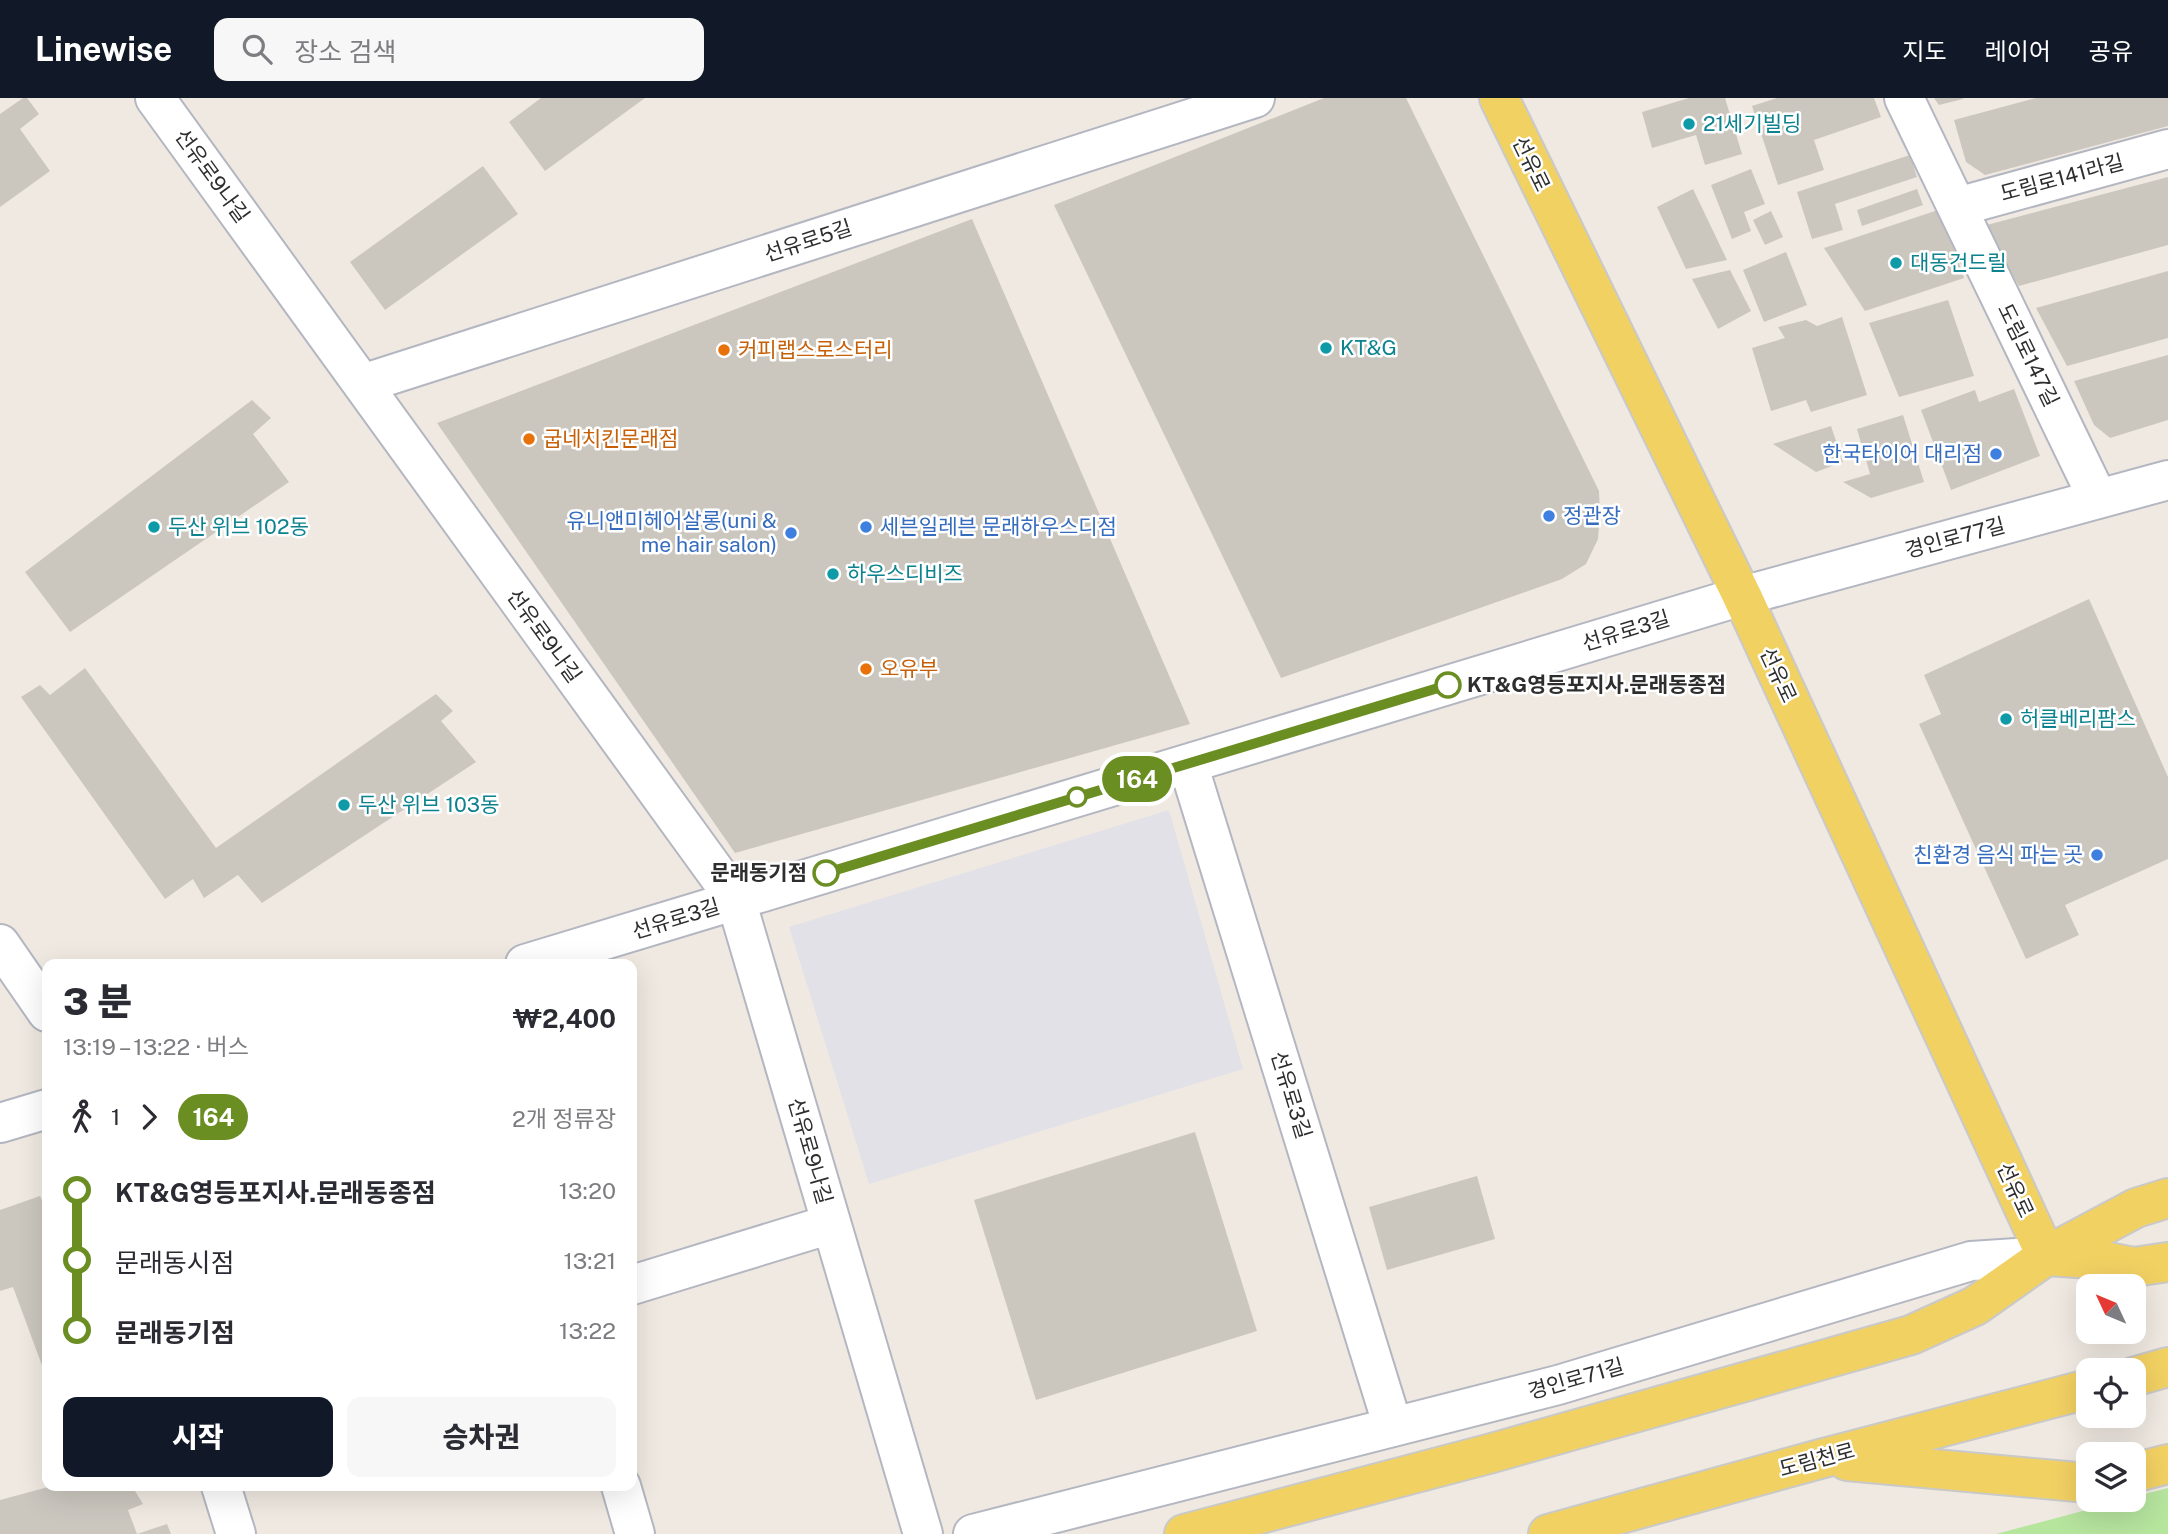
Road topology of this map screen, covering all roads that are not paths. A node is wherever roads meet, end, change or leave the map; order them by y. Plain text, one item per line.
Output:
1 (155, 98) edge
2 (1255, 98) edge
3 (1499, 98) edge
4 (1904, 98) edge
5 (2168, 149) edge
6 (1957, 207) junction
7 (362, 384) junction
8 (2168, 480) edge
9 (2098, 499) junction
10 (1742, 596) junction
11 (1188, 764) junction
12 (736, 901) junction
13 (0, 944) edge
14 (542, 959) edge
15 (42, 1005) edge
16 (42, 1110) edge
17 (0, 1123) edge
18 (2168, 1198) edge
19 (831, 1224) junction
20 (2046, 1256) junction
21 (2168, 1262) edge
22 (637, 1283) edge
23 (2168, 1367) edge
24 (2146, 1373) edge
25 (2076, 1391) edge
26 (1393, 1427) junction
27 (1820, 1459) junction
28 (2168, 1464) edge
29 (2146, 1470) edge
30 (2076, 1482) edge
31 (223, 1491) edge
32 (622, 1491) edge
33 (236, 1534) edge
34 (635, 1534) edge
35 (923, 1534) edge
36 (973, 1534) edge
37 (1184, 1534) edge
38 (1548, 1534) edge

1 - 7 street, 선유로9나길
2 - 7 street, 선유로5길
3 - 10 main road, 선유로
4 - 6 street, 도림로147길
5 - 6 street, 도림로141라길
6 - 9 street, 도림로147길
7 - 12 street, 선유로9나길
8 - 9 street, 경인로77길
9 - 10 street, 경인로77길
10 - 11 street, 선유로3길
10 - 20 main road, 선유로
11 - 12 street, 선유로3길
11 - 26 street, 선유로3길
12 - 14 street, 선유로3길
12 - 19 street, 선유로9나길
13 - 15 street
16 - 17 street
18 - 20 main road, 경인로71길
19 - 22 street, 선유로9나길
19 - 35 street, 선유로9나길
20 - 21 main road
20 - 26 street, 경인로71길
20 - 37 main road
23 - 24 main road
25 - 27 main road, 도림천로
26 - 36 street, 경인로71길
27 - 30 main road
27 - 38 main road, 도림천로
28 - 29 main road
31 - 33 street
32 - 34 street

